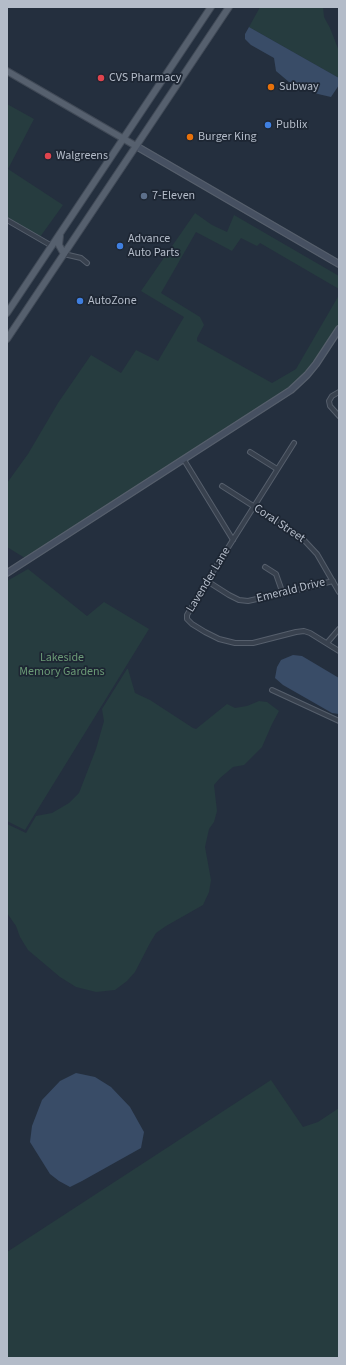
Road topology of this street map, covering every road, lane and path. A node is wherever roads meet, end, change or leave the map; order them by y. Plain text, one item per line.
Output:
1 (211, 7) edge
2 (228, 7) edge
3 (7, 71) edge
4 (123, 139) junction
5 (136, 146) junction
6 (7, 220) edge
7 (60, 234) junction
8 (52, 246) junction
9 (64, 254) junction
10 (87, 263) dead end
11 (339, 264) edge
12 (7, 314) edge
13 (339, 329) edge
14 (7, 339) edge
15 (339, 392) edge
16 (339, 416) edge
17 (294, 442) dead end
18 (250, 452) dead end
19 (184, 460) junction
20 (277, 468) junction
21 (222, 486) dead end
22 (254, 507) junction
23 (233, 540) junction
24 (265, 566) dead end
25 (7, 573) edge
26 (207, 581) junction
27 (333, 581) junction
28 (339, 592) edge
29 (283, 594) junction
30 (339, 630) edge
31 (327, 644) junction
32 (339, 651) edge
33 (272, 690) dead end
34 (339, 721) edge

1 - 4 main road
2 - 5 main road
3 - 4 main road
4 - 5 main road
4 - 7 main road
5 - 9 main road
5 - 11 street
6 - 8 street
7 - 8 main road
7 - 9 main road
8 - 12 main road
9 - 10 street
9 - 14 main road
13 - 19 street
15 - 16 street
17 - 20 street, Lavender Lane
18 - 20 street
19 - 23 street
19 - 25 street
20 - 22 street, Lavender Lane
21 - 22 street, Coral Street
22 - 23 street, Lavender Lane
22 - 27 street, Coral Street
23 - 26 street, Lavender Lane
24 - 29 street
26 - 29 street, Emerald Drive
26 - 31 street, Lavender Lane
27 - 28 street, Coral Street
27 - 29 street, Emerald Drive
30 - 31 street
31 - 32 street, Lavender Lane
33 - 34 street

